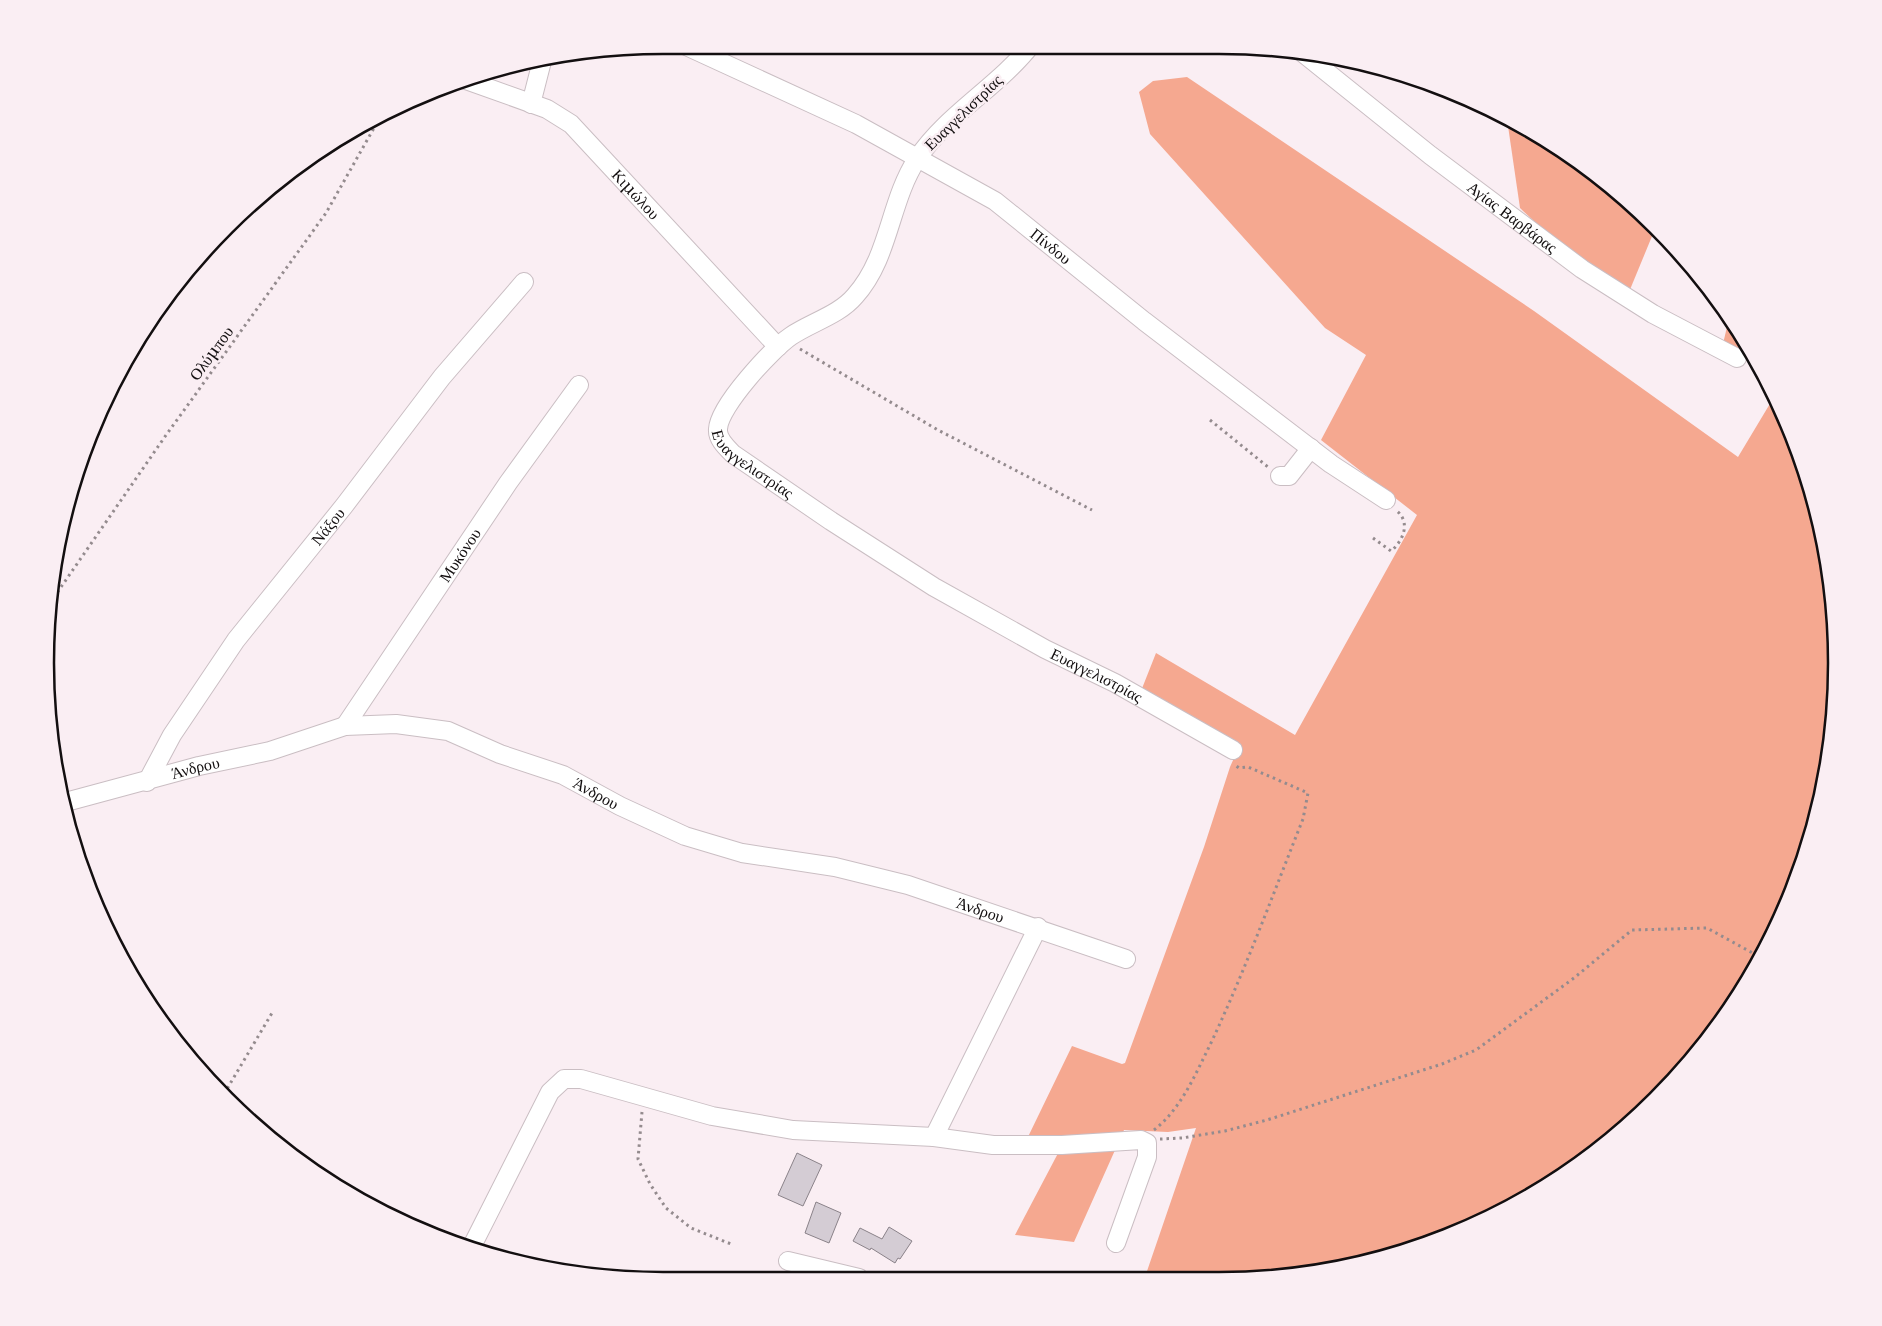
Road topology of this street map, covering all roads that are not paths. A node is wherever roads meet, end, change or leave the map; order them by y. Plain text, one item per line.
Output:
1 (704, 54) edge
2 (1022, 54) edge
3 (1313, 61) edge
4 (541, 66) edge
5 (475, 84) edge
6 (530, 104) junction
7 (918, 157) junction
8 (524, 282) dead end
9 (784, 342) junction
10 (1736, 358) dead end
11 (579, 385) dead end
12 (1311, 448) junction
13 (1280, 476) road end
14 (1386, 500) road end
15 (345, 726) junction
16 (1233, 750) road end
17 (147, 782) junction
18 (70, 801) edge
19 (1038, 927) junction
20 (1126, 959) dead end
21 (934, 1137) junction
22 (474, 1242) edge
23 (1116, 1243) dead end
24 (788, 1261) dead end
25 (834, 1272) edge

1 - 7 street, Πίνδου
2 - 7 street, Ευαγγελιστρίας
3 - 10 street, Αγίας Βαρβάρας
4 - 6 street
5 - 6 street, Κιμώλου
6 - 9 street, Κιμώλου
7 - 9 street, Ευαγγελιστρίας
7 - 12 street, Πίνδου
8 - 17 street, Νάξου
9 - 16 street, Ευαγγελιστρίας
11 - 15 street, Μυκόνου
12 - 13 street
12 - 14 street, Πίνδου
15 - 17 street, Άνδρου
15 - 19 street, Άνδρου
17 - 18 street, Άνδρου
19 - 20 street, Άνδρου
19 - 21 street
21 - 22 street
21 - 23 street
24 - 25 street

